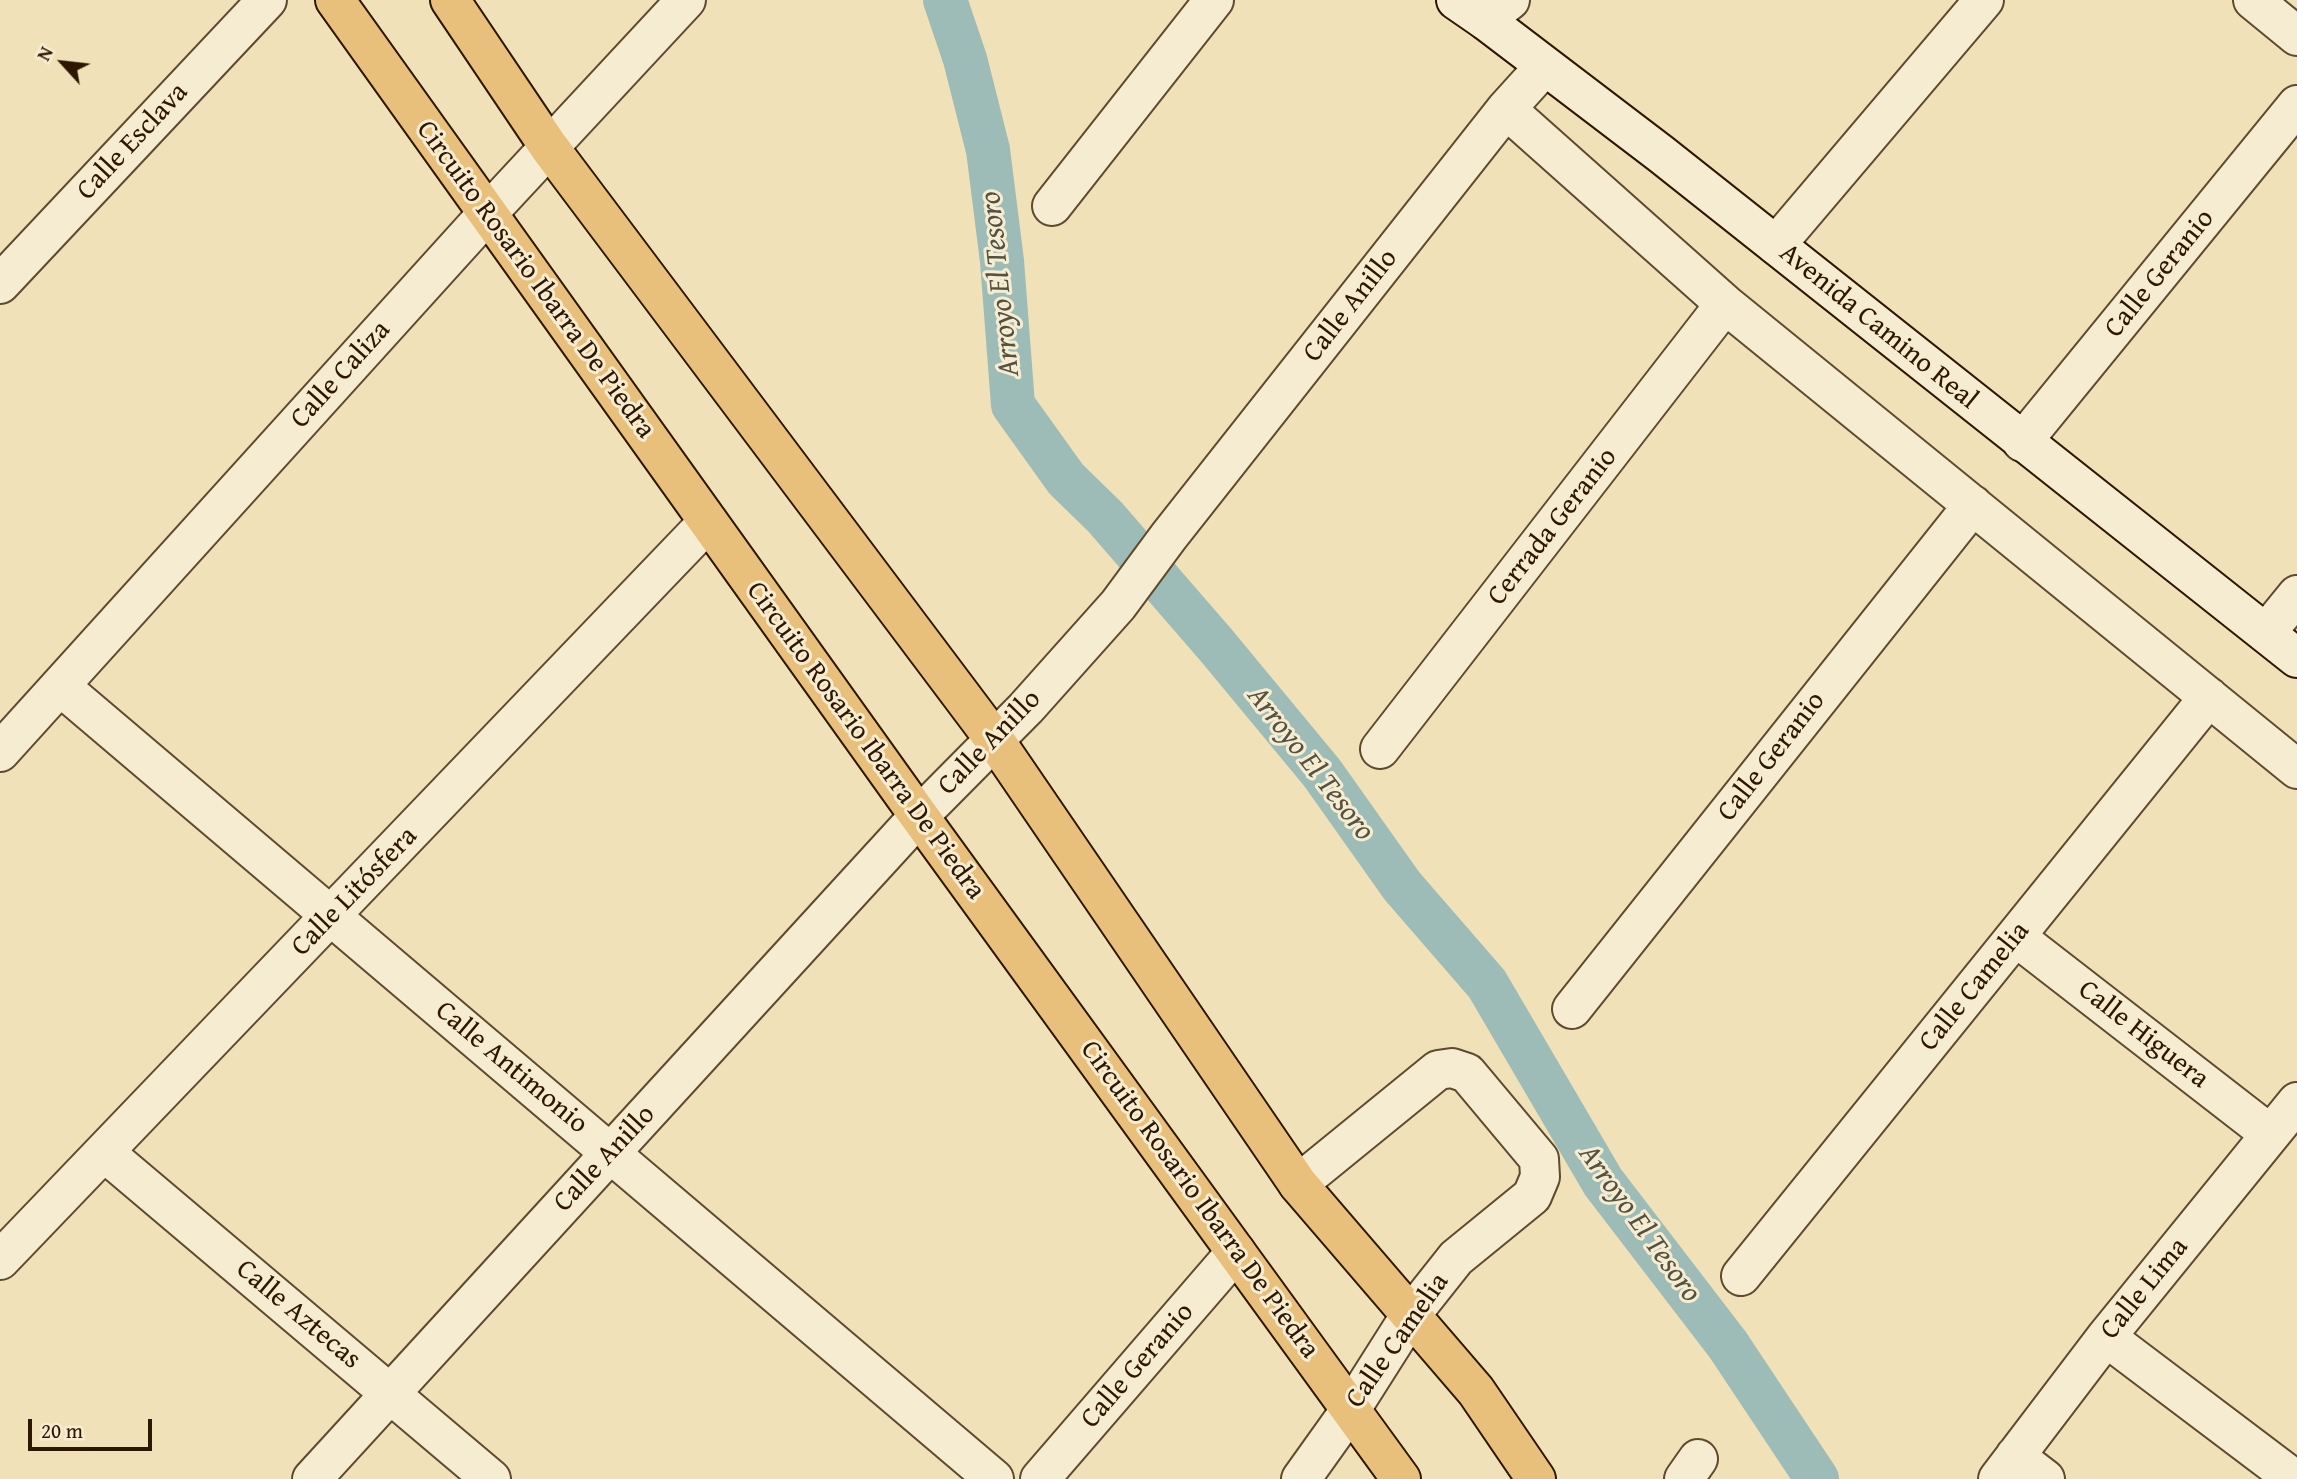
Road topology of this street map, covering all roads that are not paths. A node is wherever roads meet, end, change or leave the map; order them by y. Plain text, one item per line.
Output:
1 (267, 0) edge
2 (335, 0) edge
3 (450, 0) edge
4 (686, 0) edge
5 (1214, 0) edge
6 (1984, 0) edge
7 (2253, 0) edge
8 (1484, 7) edge
9 (2297, 36) edge
10 (1544, 67) junction
11 (2297, 105) edge
12 (1506, 109) junction
13 (549, 147) junction
14 (1052, 206) dead end
15 (487, 214) junction
16 (1776, 245) junction
17 (0, 284) edge
18 (1725, 304) junction
19 (2022, 442) junction
20 (1973, 505) junction
21 (708, 522) junction
22 (2297, 595) edge
23 (2266, 633) junction
24 (2297, 658) edge
25 (60, 686) junction
26 (2209, 697) junction
27 (994, 739) junction
28 (1380, 749) dead end
29 (0, 752) edge
30 (2297, 769) edge
31 (919, 816) junction
32 (331, 917) junction
33 (2016, 937) junction
34 (1572, 1009) dead end
35 (2297, 1102) edge
36 (2270, 1134) junction
37 (104, 1152) junction
38 (612, 1153) junction
39 (1298, 1184) junction
40 (1236, 1252) junction
41 (0, 1260) edge
42 (1741, 1276) dead end
43 (1410, 1315) junction
44 (2106, 1337) junction
45 (390, 1392) junction
46 (1351, 1409) junction
47 (2006, 1468) edge
48 (312, 1479) edge
49 (491, 1479) edge
50 (994, 1479) edge
51 (1040, 1479) edge
52 (1301, 1479) edge
53 (1401, 1479) edge
54 (1536, 1479) edge
55 (2045, 1479) edge
56 (2294, 1479) edge

1 - 17 street, Calle Esclava
2 - 15 main road, Circuito Rosario Ibarra De Piedra
3 - 13 main road
4 - 13 street, Calle Caliza
5 - 14 street
6 - 16 street
7 - 9 street
8 - 10 street, Avenida Camino Real
10 - 12 street, Calle Anillo
10 - 16 street, Avenida Camino Real
11 - 19 street, Calle Geranio
12 - 18 street
12 - 27 street, Calle Anillo
13 - 15 street, Calle Caliza
13 - 27 main road
15 - 21 main road, Circuito Rosario Ibarra De Piedra
15 - 25 street, Calle Caliza
16 - 19 street, Avenida Camino Real
18 - 20 street
18 - 28 street, Cerrada Geranio
19 - 23 street, Avenida Camino Real
20 - 26 street
20 - 34 street, Calle Geranio
21 - 31 main road, Circuito Rosario Ibarra De Piedra
21 - 32 street, Calle Litósfera
22 - 23 street
23 - 24 street, Avenida Camino Real
25 - 29 street, Calle Caliza
25 - 32 street, Calle Antimonio
26 - 30 street
26 - 33 street, Calle Camelia
27 - 31 street, Calle Anillo
27 - 39 main road
31 - 38 street, Calle Anillo
31 - 40 main road, Circuito Rosario Ibarra De Piedra
32 - 37 street, Calle Litósfera
32 - 38 street, Calle Antimonio
33 - 36 street, Calle Higuera
33 - 42 street, Calle Camelia
35 - 36 street, Calle Lima
36 - 44 street, Calle Lima
37 - 41 street, Calle Litósfera
37 - 45 street, Calle Aztecas
38 - 45 street, Calle Anillo
38 - 50 street, Calle Antimonio
39 - 43 main road
39 - 43 street, Calle Camelia
40 - 46 main road, Circuito Rosario Ibarra De Piedra
40 - 51 street, Calle Geranio
43 - 46 street, Calle Camelia
43 - 54 main road
44 - 47 street, Calle Lima
44 - 56 street
45 - 48 street, Calle Anillo
45 - 49 street, Calle Aztecas
46 - 52 street, Calle Camelia
46 - 53 main road, Circuito Rosario Ibarra De Piedra
47 - 55 street

